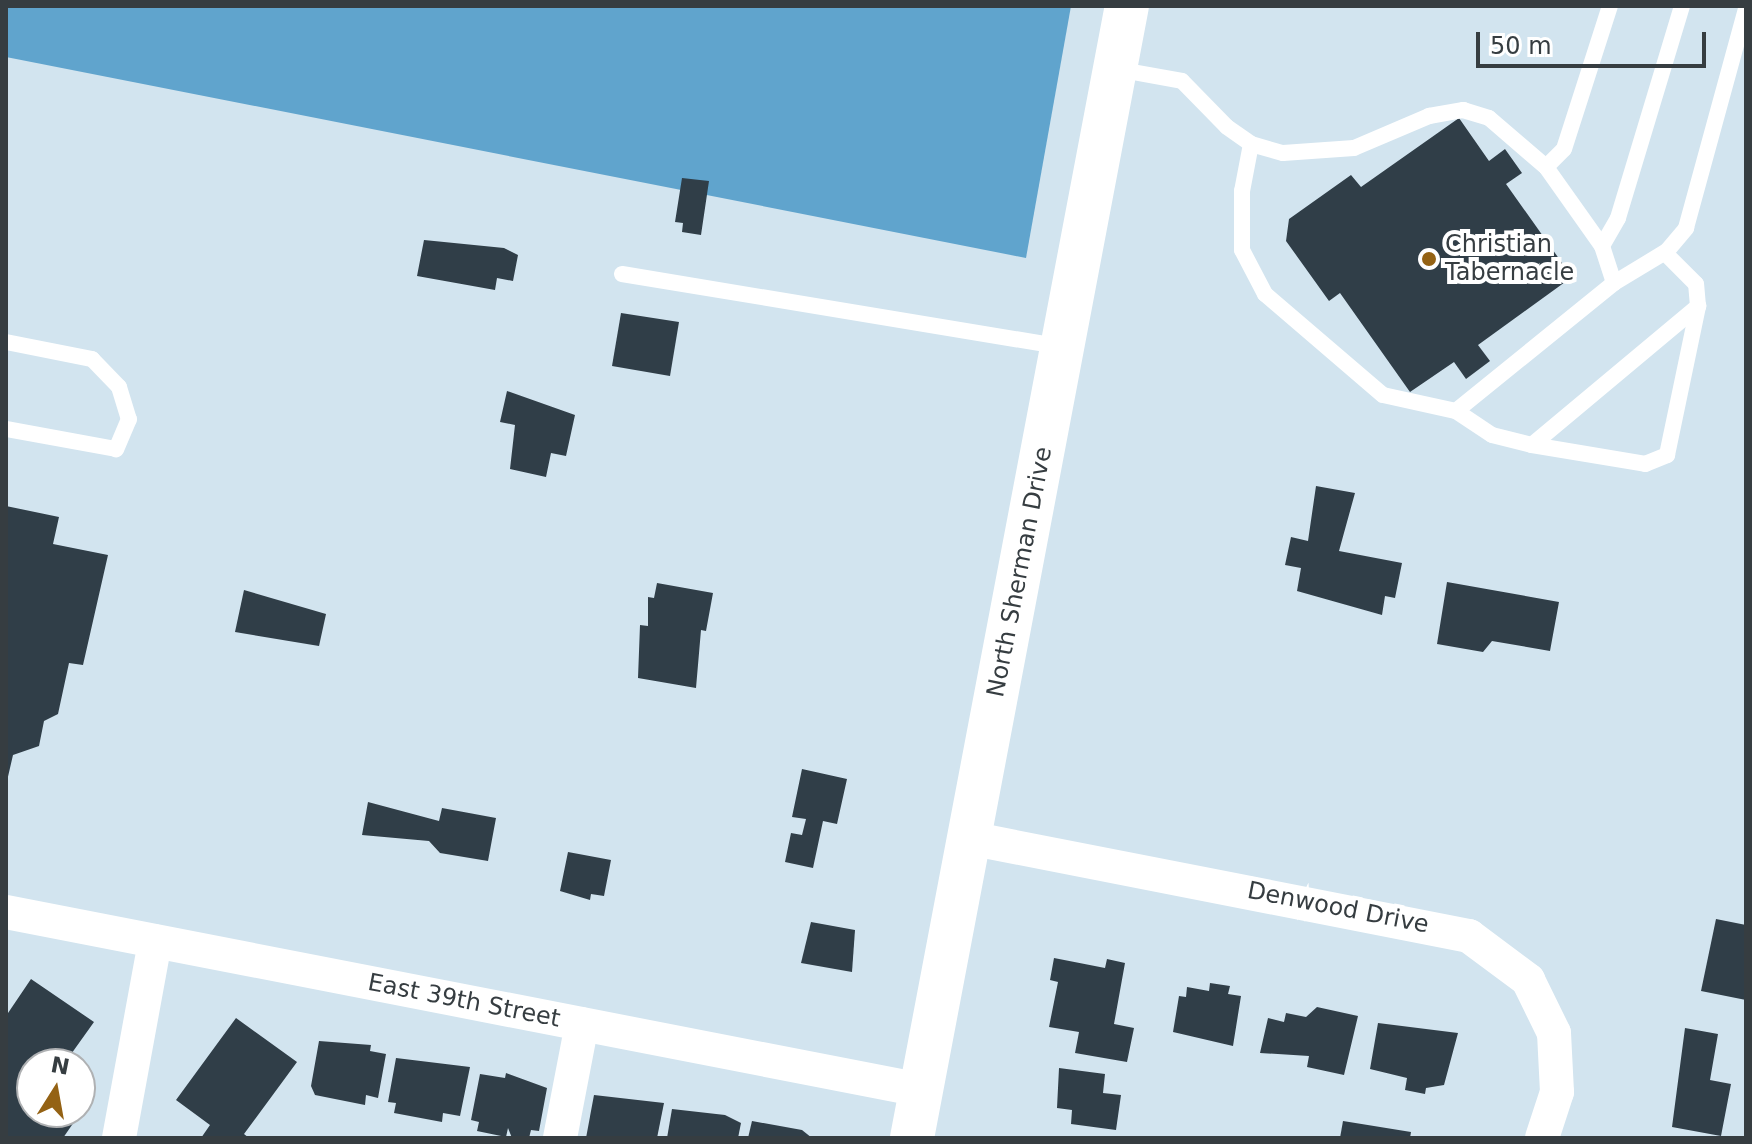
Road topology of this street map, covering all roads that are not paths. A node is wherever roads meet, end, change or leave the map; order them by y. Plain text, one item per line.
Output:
1 (1127, 6) edge
2 (1610, 6) edge
3 (1682, 6) edge
4 (1746, 9) edge
5 (1115, 69) junction
6 (1251, 144) junction
7 (1546, 167) junction
8 (1602, 246) junction
9 (1665, 253) junction
10 (622, 274) dead end
11 (1614, 283) junction
12 (1698, 306) junction
13 (6, 342) edge
14 (1062, 347) junction
15 (1456, 411) junction
16 (6, 429) edge
17 (1532, 445) junction
18 (969, 838) junction
19 (6, 912) edge
20 (155, 941) junction
21 (582, 1024) junction
22 (921, 1090) junction
23 (119, 1138) edge
24 (560, 1138) edge
25 (912, 1138) edge
26 (1542, 1138) edge

1 - 5 main road, North Sherman Drive
2 - 7 lane
3 - 8 lane
4 - 9 lane
5 - 6 lane
5 - 14 main road, North Sherman Drive
6 - 7 lane
6 - 15 lane
7 - 8 lane
8 - 11 lane
9 - 11 lane
9 - 12 lane
10 - 14 lane
11 - 15 lane
12 - 17 lane
12 - 17 lane
13 - 16 lane
14 - 18 main road, North Sherman Drive
15 - 17 lane
18 - 22 main road, North Sherman Drive
18 - 26 street, Denwood Drive
19 - 20 street, East 39th Street
20 - 21 street, East 39th Street
20 - 23 street
21 - 22 street, East 39th Street
21 - 24 street
22 - 25 main road, North Sherman Drive

